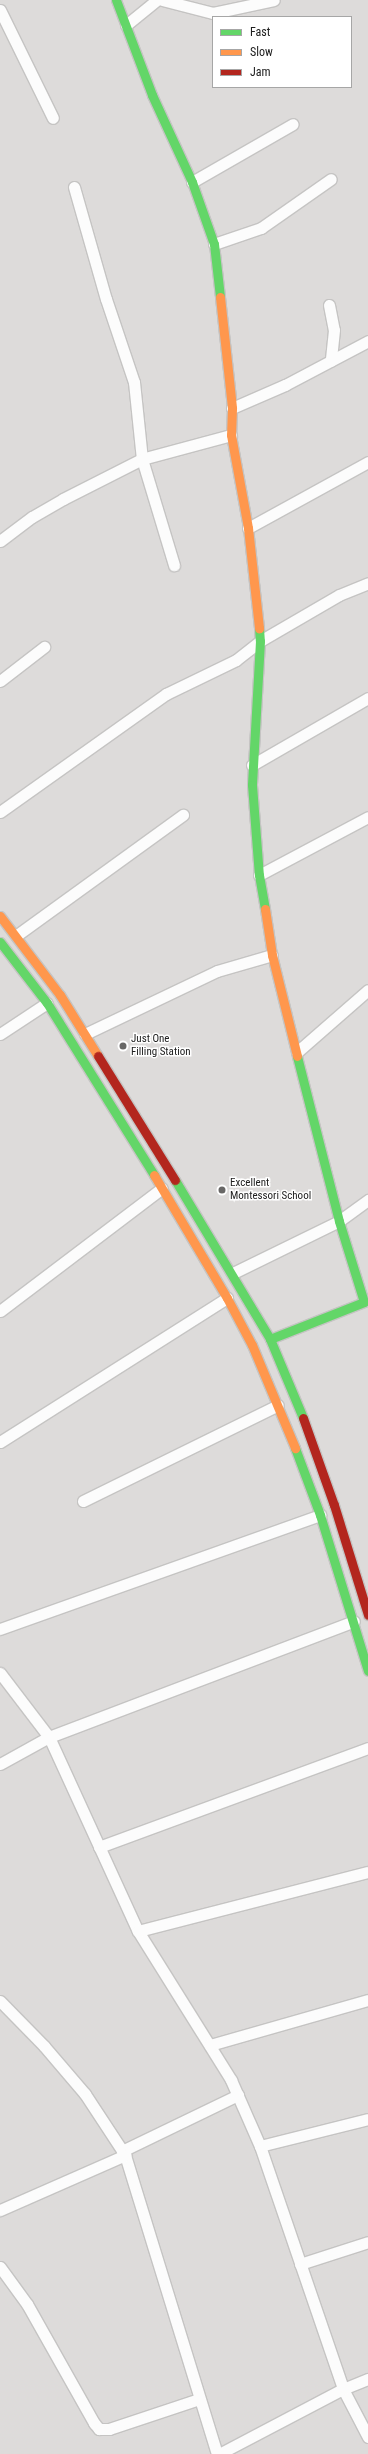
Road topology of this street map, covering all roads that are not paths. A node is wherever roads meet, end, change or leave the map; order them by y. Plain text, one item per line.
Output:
1 (116, 0) edge
2 (157, 0) edge
3 (162, 0) edge
4 (274, 0) edge
5 (0, 10) edge
6 (126, 25) junction
7 (53, 118) dead end
8 (293, 124) dead end
9 (331, 179) dead end
10 (192, 182) junction
11 (74, 188) dead end
12 (214, 244) junction
13 (329, 305) dead end
14 (368, 340) edge
15 (331, 362) junction
16 (232, 408) junction
17 (231, 435) junction
18 (142, 459) junction
19 (368, 462) edge
20 (248, 528) junction
21 (0, 541) edge
22 (174, 565) dead end
23 (368, 583) edge
24 (260, 641) junction
25 (44, 647) dead end
26 (0, 681) edge
27 (368, 698) edge
28 (252, 764) junction
29 (0, 812) edge
30 (183, 815) dead end
31 (368, 817) edge
32 (259, 875) junction
33 (0, 916) edge
34 (17, 935) junction
35 (0, 942) edge
36 (272, 955) junction
37 (368, 990) edge
38 (47, 1003) junction
39 (0, 1034) edge
40 (85, 1034) junction
41 (297, 1052) junction
42 (162, 1188) junction
43 (368, 1200) edge
44 (339, 1221) junction
45 (233, 1273) junction
46 (227, 1298) junction
47 (367, 1304) edge
48 (0, 1311) edge
49 (270, 1339) junction
50 (278, 1405) junction
51 (0, 1442) edge
52 (83, 1501) dead end
53 (320, 1515) junction
54 (368, 1616) edge
55 (354, 1621) junction
56 (0, 1629) edge
57 (368, 1671) edge
58 (0, 1673) edge
59 (49, 1737) junction
60 (368, 1748) edge
61 (0, 1764) edge
62 (99, 1847) junction
63 (368, 1872) edge
64 (138, 1931) junction
65 (368, 2000) edge
66 (0, 2001) edge
67 (210, 2045) junction
68 (238, 2095) junction
69 (368, 2119) edge
70 (260, 2146) junction
71 (123, 2153) junction
72 (0, 2210) edge
73 (368, 2242) edge
74 (300, 2264) junction
75 (0, 2267) edge
76 (368, 2379) edge
77 (343, 2389) junction
78 (199, 2399) junction
79 (368, 2437) edge
80 (218, 2454) edge

1 - 6 main road
2 - 6 street
3 - 4 street
5 - 7 street
6 - 10 main road
8 - 10 street
9 - 12 street
10 - 12 main road
11 - 18 street
12 - 16 main road
13 - 15 street
14 - 15 street
15 - 16 street
16 - 17 main road
17 - 18 street
17 - 20 main road
18 - 21 street
18 - 22 street
19 - 20 street
20 - 24 main road
23 - 24 street
24 - 28 main road
24 - 29 street
25 - 26 street
27 - 28 street
28 - 32 main road
30 - 34 street
31 - 32 street
32 - 36 main road
33 - 34 main road
34 - 40 main road
35 - 38 main road
36 - 40 street
36 - 41 main road
37 - 41 street
38 - 39 street
38 - 42 main road
40 - 45 main road
41 - 44 main road
42 - 46 main road
42 - 48 street
43 - 44 street
44 - 45 street
44 - 47 main road
45 - 49 main road
46 - 50 main road
46 - 51 street
47 - 49 main road
49 - 54 main road
50 - 52 street
50 - 53 main road
53 - 55 main road
53 - 56 street
55 - 57 main road
55 - 59 street
58 - 59 street
59 - 61 street
59 - 62 street
60 - 62 street
62 - 64 street
63 - 64 street
64 - 67 street
65 - 67 street
66 - 71 street
67 - 68 street
68 - 70 street
68 - 71 street
69 - 70 street
70 - 74 street
71 - 72 street
71 - 78 street
73 - 74 street
74 - 77 street
75 - 78 street
76 - 77 street
77 - 79 street
77 - 80 street
78 - 80 street

